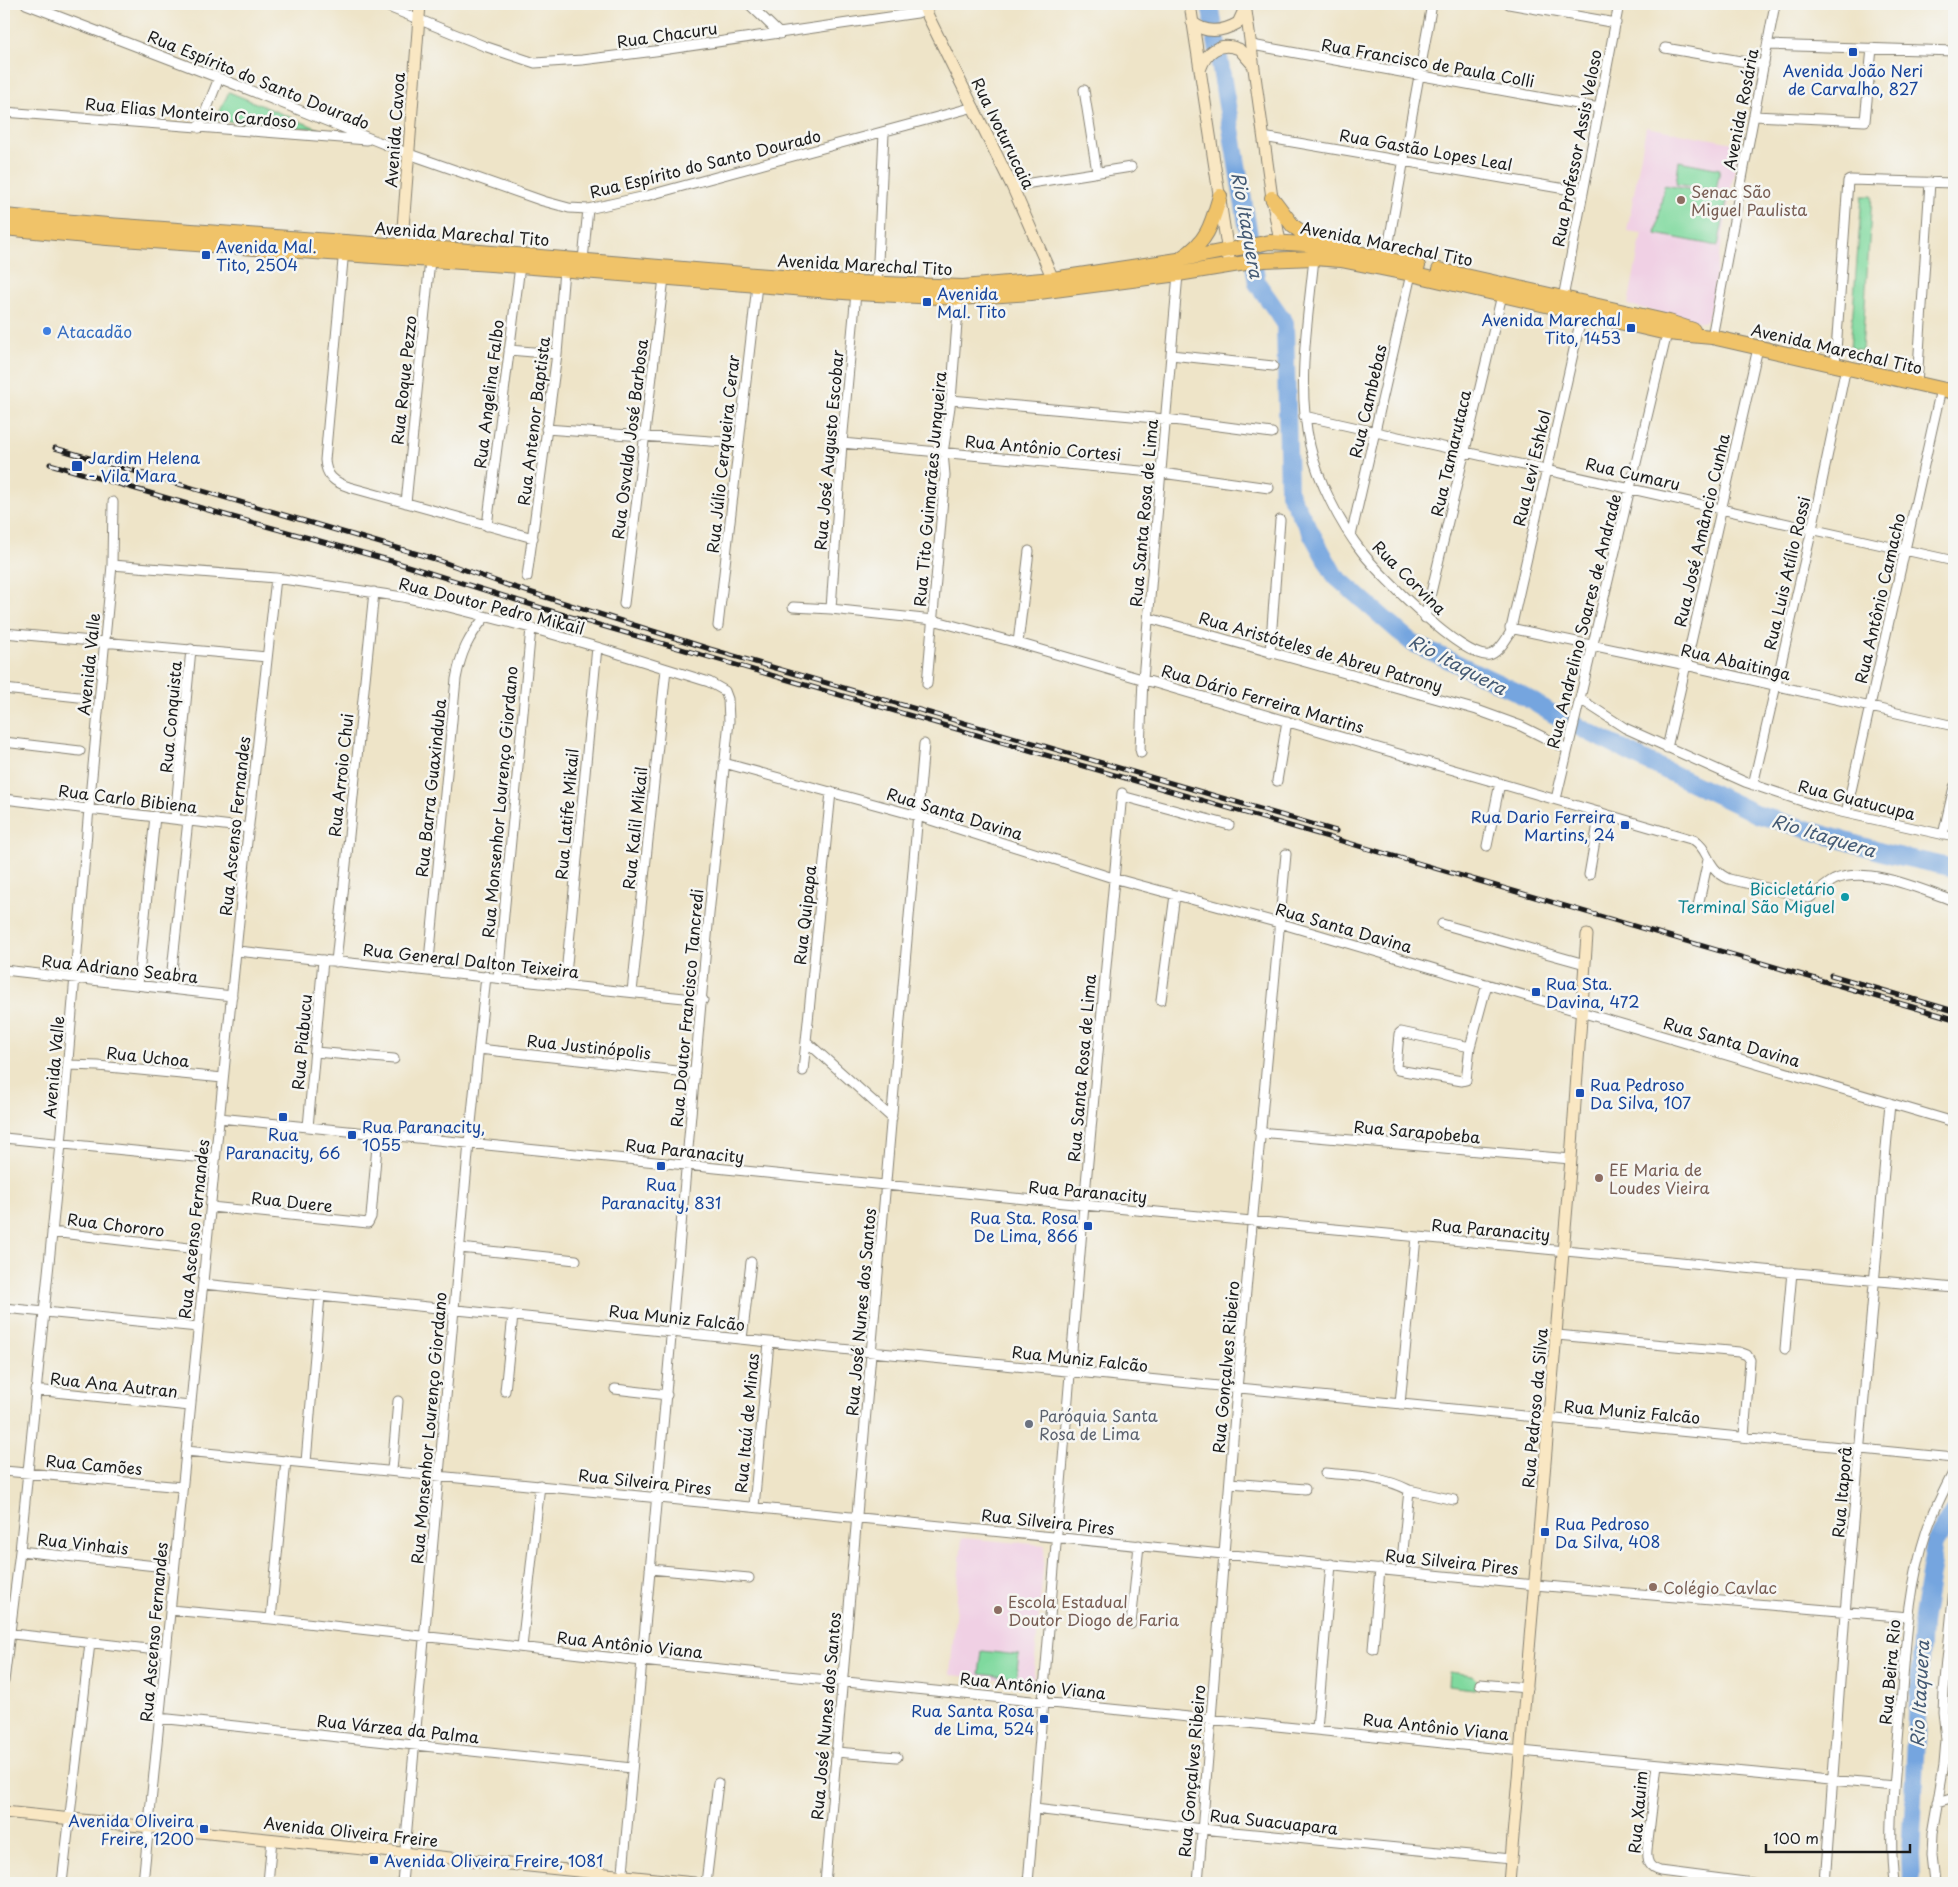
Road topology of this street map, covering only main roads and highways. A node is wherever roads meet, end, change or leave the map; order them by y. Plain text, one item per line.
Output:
1 (1220, 196) road end
2 (1272, 198) road end
3 (4, 216) edge
4 (4, 228) edge
5 (1322, 246) junction
6 (344, 248) junction
7 (401, 252) junction
8 (1273, 252) junction
9 (1178, 260) junction
10 (1385, 263) junction
11 (1563, 298) junction
12 (1531, 302) junction
13 (1712, 337) junction
14 (1948, 390) edge

1 - 9 main road
2 - 5 main road
3 - 6 main road, Avenida Marechal Tito
4 - 6 main road, Avenida Marechal Tito
5 - 8 main road, Avenida Marechal Tito
5 - 10 main road, Avenida Marechal Tito
6 - 7 main road, Avenida Marechal Tito
7 - 8 main road, Avenida Marechal Tito
7 - 9 main road, Avenida Marechal Tito
8 - 9 main road, Avenida Marechal Tito
8 - 10 main road, Avenida Marechal Tito
10 - 11 main road, Avenida Marechal Tito
10 - 12 main road, Avenida Marechal Tito
11 - 12 main road
11 - 13 main road, Avenida Marechal Tito
12 - 13 main road, Avenida Marechal Tito
13 - 14 main road, Avenida Marechal Tito

